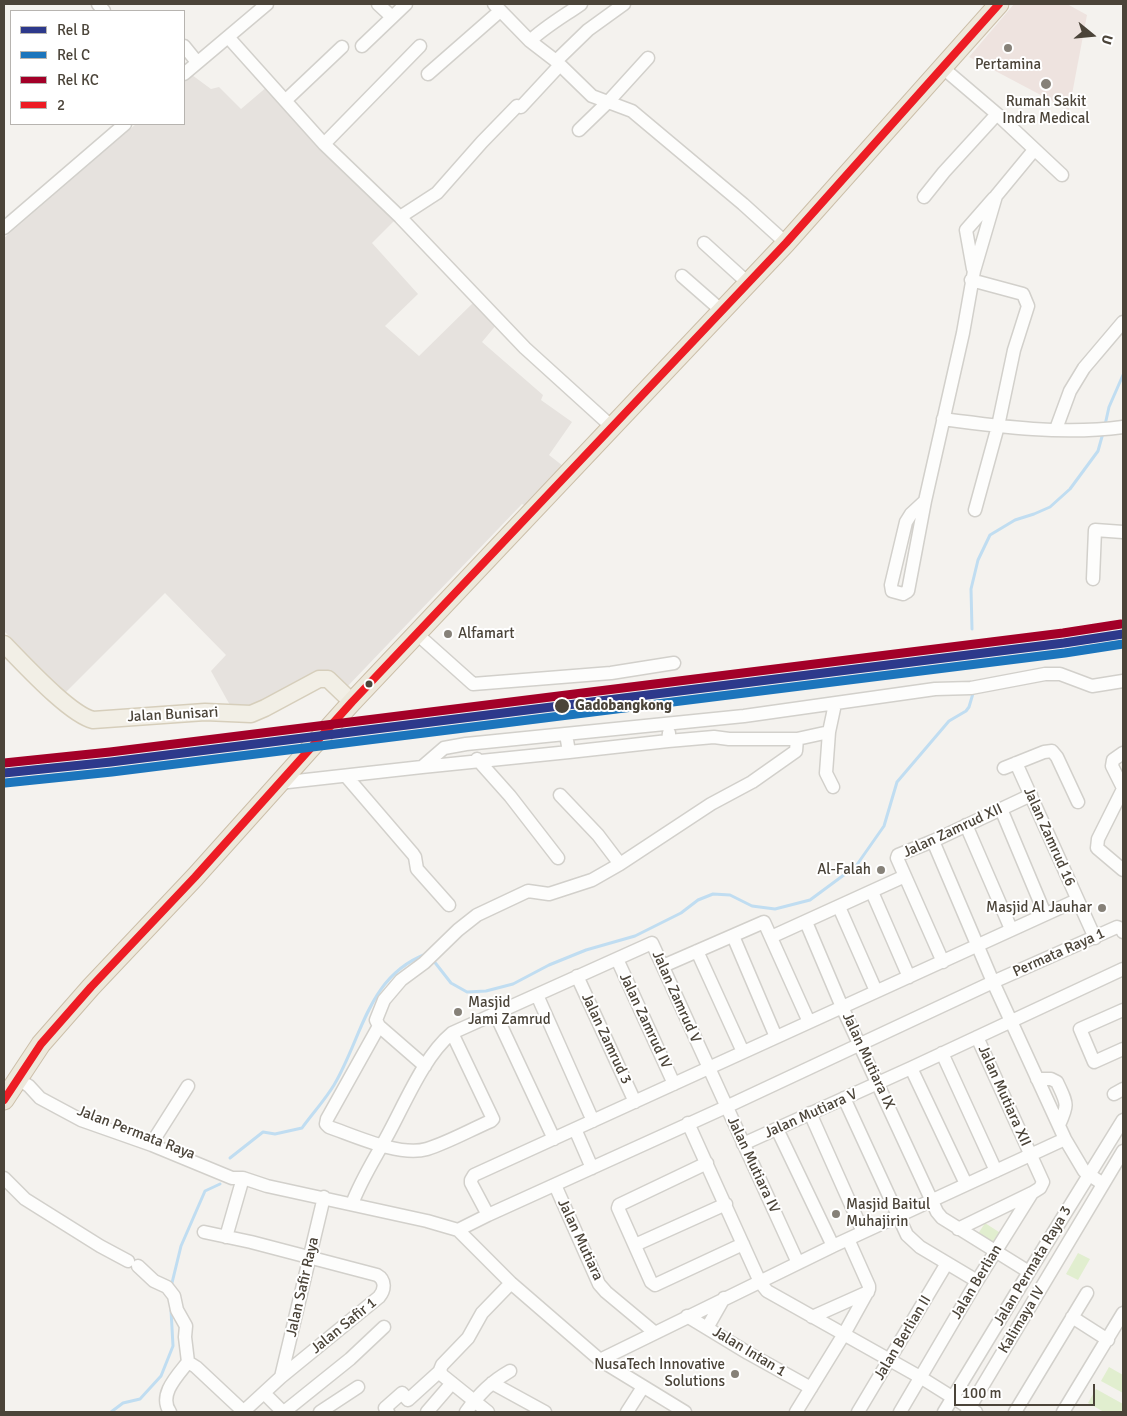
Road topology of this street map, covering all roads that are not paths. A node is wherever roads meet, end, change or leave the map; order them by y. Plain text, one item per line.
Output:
1 (267, 4) edge
2 (378, 4) edge
3 (406, 4) edge
4 (581, 4) edge
5 (624, 4) edge
6 (999, 4) edge
7 (497, 7) edge
8 (392, 17) junction
9 (228, 37) junction
10 (530, 40) junction
11 (362, 46) dead end
12 (420, 46) dead end
13 (185, 47) edge
14 (342, 47) dead end
15 (648, 58) dead end
16 (197, 62) junction
17 (558, 63) junction
18 (943, 68) junction
19 (185, 73) edge
20 (428, 74) dead end
21 (286, 100) junction
22 (608, 102) junction
23 (997, 114) junction
24 (125, 125) edge
25 (579, 130) dead end
26 (324, 144) junction
27 (1034, 150) junction
28 (1062, 175) dead end
29 (996, 196) junction
30 (924, 197) dead end
31 (400, 217) junction
32 (4, 228) edge
33 (704, 243) dead end
34 (786, 243) junction
35 (682, 276) dead end
36 (972, 276) junction
37 (748, 283) junction
38 (722, 311) junction
39 (1123, 322) edge
40 (943, 419) junction
41 (611, 426) junction
42 (998, 426) junction
43 (1123, 427) edge
44 (1056, 429) junction
45 (925, 501) junction
46 (976, 510) dead end
47 (1123, 532) edge
48 (1093, 579) dead end
49 (417, 634) junction
50 (4, 644) edge
51 (674, 662) dead end
52 (1123, 681) edge
53 (835, 704) junction
54 (349, 705) junction
55 (670, 724) junction
56 (829, 732) junction
57 (566, 734) junction
58 (797, 738) junction
59 (668, 741) junction
60 (466, 744) junction
61 (569, 752) junction
62 (1123, 753) edge
63 (479, 762) junction
64 (422, 767) junction
65 (346, 776) junction
66 (279, 783) junction
67 (833, 787) dead end
68 (1123, 788) edge
69 (560, 795) dead end
70 (1031, 795) junction
71 (1078, 802) dead end
72 (1001, 810) junction
73 (966, 825) junction
74 (933, 841) junction
75 (558, 858) dead end
76 (620, 864) junction
77 (1123, 870) edge
78 (905, 876) junction
79 (872, 892) junction
80 (1077, 900) junction
81 (449, 905) dead end
82 (839, 907) junction
83 (1045, 914) junction
84 (806, 922) junction
85 (1011, 930) junction
86 (1123, 932) edge
87 (733, 936) junction
88 (771, 937) junction
89 (1095, 938) junction
90 (978, 945) junction
91 (697, 950) junction
92 (617, 959) junction
93 (943, 962) junction
94 (662, 966) junction
95 (1123, 969) edge
96 (577, 976) junction
97 (909, 977) junction
98 (993, 982) junction
99 (876, 991) junction
100 (537, 995) junction
101 (842, 1007) junction
102 (1123, 1010) edge
103 (495, 1013) junction
104 (1011, 1021) junction
105 (809, 1022) junction
106 (379, 1026) junction
107 (452, 1034) junction
108 (776, 1037) junction
109 (977, 1037) junction
110 (859, 1043) junction
111 (1123, 1049) edge
112 (743, 1052) junction
113 (942, 1053) junction
114 (424, 1066) junction
115 (708, 1068) junction
116 (912, 1068) junction
117 (24, 1082) junction
118 (878, 1083) junction
119 (674, 1084) junction
120 (188, 1086) dead end
121 (844, 1098) junction
122 (4, 1100) edge
123 (635, 1102) junction
124 (726, 1107) junction
125 (810, 1113) junction
126 (593, 1120) junction
127 (1123, 1120) edge
128 (688, 1123) junction
129 (776, 1128) junction
130 (575, 1129) junction
131 (155, 1138) junction
132 (1065, 1139) junction
133 (554, 1140) junction
134 (743, 1144) junction
135 (382, 1146) junction
136 (1103, 1152) junction
137 (1031, 1155) junction
138 (1120, 1156) edge
139 (707, 1163) junction
140 (1096, 1164) junction
141 (592, 1168) junction
142 (996, 1171) junction
143 (1110, 1173) junction
144 (1088, 1175) junction
145 (4, 1178) edge
146 (243, 1178) junction
147 (966, 1184) junction
148 (1104, 1184) junction
149 (555, 1185) junction
150 (1032, 1193) junction
151 (324, 1197) junction
152 (931, 1200) junction
153 (352, 1204) junction
154 (726, 1204) junction
155 (488, 1215) junction
156 (898, 1215) junction
157 (958, 1229) junction
158 (458, 1230) junction
159 (204, 1232) dead end
160 (863, 1232) junction
161 (226, 1237) junction
162 (848, 1239) junction
163 (743, 1244) junction
164 (635, 1245) junction
165 (833, 1246) junction
166 (995, 1251) junction
167 (310, 1257) junction
168 (798, 1263) junction
169 (948, 1263) junction
170 (1029, 1272) junction
171 (977, 1281) junction
172 (760, 1282) junction
173 (511, 1283) junction
174 (868, 1292) junction
175 (1086, 1293) dead end
176 (724, 1298) junction
177 (1123, 1313) edge
178 (687, 1316) junction
179 (812, 1317) junction
180 (1072, 1317) junction
181 (384, 1327) dead end
182 (707, 1328) junction
183 (654, 1332) junction
184 (844, 1334) junction
185 (1108, 1340) junction
186 (600, 1360) junction
187 (890, 1360) junction
188 (188, 1362) junction
189 (440, 1371) junction
190 (510, 1371) dead end
191 (281, 1377) junction
192 (920, 1377) junction
193 (452, 1383) junction
194 (492, 1383) junction
195 (643, 1387) junction
196 (358, 1388) dead end
197 (811, 1388) junction
198 (264, 1393) junction
199 (952, 1398) junction
200 (474, 1400) junction
201 (971, 1411) edge
202 (170, 1412) edge
203 (243, 1412) edge
204 (283, 1412) edge
205 (320, 1412) edge
206 (388, 1412) edge
207 (427, 1412) edge
208 (466, 1412) edge
209 (488, 1412) edge
210 (546, 1412) edge
211 (627, 1412) edge
212 (685, 1412) edge
213 (796, 1412) edge
214 (858, 1412) edge
215 (900, 1412) edge
216 (944, 1412) edge
217 (1016, 1412) edge
218 (1064, 1412) edge

1 - 9 street
2 - 8 street
3 - 8 street
4 - 10 street
5 - 17 street
6 - 18 highway
7 - 10 street
7 - 20 street
8 - 11 street
9 - 16 street
9 - 21 street
10 - 17 street
12 - 26 street
13 - 16 street
14 - 21 street
15 - 22 street
16 - 19 street
17 - 22 street
17 - 31 street
18 - 23 street
18 - 34 highway
21 - 26 street
22 - 25 street
22 - 34 street
23 - 27 street
23 - 30 street
24 - 32 street
26 - 31 street
27 - 28 street
27 - 29 street
29 - 36 street
29 - 36 street
31 - 41 street
33 - 37 street
34 - 37 highway
35 - 38 street
36 - 40 street
36 - 42 street
37 - 38 highway
38 - 41 highway
39 - 44 street
40 - 42 street
40 - 45 street
41 - 49 highway
42 - 44 street
42 - 46 street
43 - 44 street
45 - 45 street
47 - 48 street
49 - 51 street
49 - 54 highway
50 - 54 main road, Jalan Bunisari
52 - 53 street
53 - 55 street
53 - 56 street
54 - 66 highway
55 - 57 street
55 - 59 street
56 - 58 street
56 - 67 street
57 - 60 street
57 - 61 street
58 - 59 street
58 - 76 street
59 - 61 street
60 - 63 street
60 - 64 street
61 - 63 street
62 - 68 street
63 - 64 street
63 - 75 street
64 - 65 street
65 - 66 street
65 - 81 street
66 - 117 highway
68 - 77 street
69 - 76 street
70 - 71 street, Jalan Zamrud 16
70 - 72 street, Jalan Zamrud XII
70 - 80 street, Jalan Zamrud 16
72 - 73 street, Jalan Zamrud XII
72 - 83 street
73 - 74 street, Jalan Zamrud XII
73 - 85 street
74 - 78 street, Jalan Zamrud XII
74 - 90 street
76 - 106 street
78 - 79 street
78 - 93 street, Jalan Zamrud XII
79 - 82 street
79 - 97 street
80 - 83 street
80 - 89 street, Jalan Zamrud 16
82 - 84 street
82 - 99 street
83 - 85 street
84 - 88 street
84 - 101 street, Jalan Mutiara IX
85 - 90 street
86 - 89 street, Permata Raya 1
87 - 88 street
87 - 91 street
87 - 108 street
88 - 105 street
89 - 98 street, Permata Raya 1
90 - 93 street
90 - 98 street
91 - 94 street
91 - 112 street
92 - 94 street, Jalan Zamrud V
92 - 96 street
92 - 119 street, Jalan Zamrud IV
93 - 97 street
94 - 115 street, Jalan Zamrud V
95 - 104 street
96 - 100 street
96 - 123 street, Jalan Zamrud 3
97 - 99 street
98 - 104 street
98 - 110 street, Permata Raya 1
99 - 101 street
100 - 103 street
100 - 126 street
101 - 105 street
101 - 110 street, Jalan Mutiara IX
102 - 111 street
103 - 107 street
103 - 133 street
104 - 109 street, Jalan Mutiara V
104 - 132 street
105 - 108 street
106 - 114 street
106 - 135 street
107 - 114 street
107 - 135 street
108 - 112 street
109 - 113 street, Jalan Mutiara V
109 - 137 street, Jalan Mutiara XII
110 - 118 street, Jalan Mutiara IX
110 - 124 street, Permata Raya 1
112 - 115 street
113 - 116 street, Jalan Mutiara V
113 - 142 street
114 - 135 street
115 - 119 street
115 - 124 street, Jalan Mutiara IV
116 - 118 street, Jalan Mutiara V
116 - 147 street
117 - 122 highway
117 - 131 street, Jalan Permata Raya
117 - 146 street
118 - 121 street, Jalan Mutiara V
118 - 152 street, Jalan Mutiara IX
119 - 123 street
120 - 131 street
121 - 125 street, Jalan Mutiara V
121 - 156 street
123 - 126 street
124 - 128 street, Permata Raya 1
124 - 134 street, Jalan Mutiara IV
125 - 129 street, Jalan Mutiara V
125 - 160 street
126 - 130 street
127 - 136 street, Jalan Permata Raya 3
128 - 139 street
128 - 141 street, Permata Raya 1
129 - 134 street, Jalan Mutiara V
129 - 165 street
130 - 133 street
130 - 141 street
131 - 146 street, Jalan Permata Raya
132 - 137 street
132 - 144 street
133 - 155 street
134 - 168 street, Jalan Mutiara IV
135 - 153 street
136 - 138 street
136 - 140 street, Jalan Permata Raya 3
137 - 142 street
137 - 150 street, Jalan Berlian
138 - 143 street, Kalimaya IV
139 - 154 street
139 - 164 street
140 - 143 street
140 - 144 street, Jalan Permata Raya 3
141 - 149 street, Permata Raya 1
142 - 147 street
143 - 148 street, Kalimaya IV
144 - 148 street
144 - 170 street, Jalan Permata Raya 3
145 - 188 street
146 - 151 street
146 - 161 street
147 - 152 street
148 - 201 street, Kalimaya IV
149 - 155 street, Permata Raya 1
149 - 183 street, Jalan Mutiara
150 - 157 street
150 - 166 street, Jalan Berlian
151 - 153 street
151 - 167 street, Jalan Safir Raya
152 - 156 street
152 - 157 street, Jalan Mutiara IX
153 - 158 street
154 - 163 street
154 - 164 street
155 - 158 street, Permata Raya 1
156 - 160 street
156 - 169 street
157 - 166 street, Jalan Mutiara IX
158 - 173 street
159 - 161 street
160 - 162 street
161 - 167 street
162 - 165 street
162 - 174 street
163 - 164 street
163 - 172 street
165 - 168 street
166 - 170 street, Jalan Mutiara IX
166 - 171 street, Jalan Berlian
167 - 191 street, Jalan Safir Raya
167 - 191 street, Jalan Safir 1
168 - 172 street
169 - 171 street
169 - 187 street, Jalan Berlian II
170 - 199 street, Jalan Permata Raya 3
171 - 192 street, Jalan Berlian
172 - 176 street
172 - 179 street
173 - 186 street
173 - 189 street
174 - 179 street
174 - 184 street
175 - 180 street
176 - 178 street
176 - 182 street
177 - 185 street
178 - 182 street, Jalan Intan 1
178 - 183 street
179 - 184 street
180 - 185 street
180 - 217 street
181 - 204 street
182 - 197 street, Jalan Intan 1
183 - 186 street
184 - 187 street
184 - 197 street
185 - 218 street
186 - 195 street
187 - 192 street
187 - 214 street, Jalan Berlian II
188 - 202 street
188 - 203 street
189 - 193 street
189 - 206 street
190 - 194 street
191 - 198 street
192 - 199 street
192 - 215 street, Jalan Berlian
193 - 200 street
193 - 207 street
194 - 200 street
194 - 210 street
195 - 211 street
195 - 212 street
196 - 205 street
197 - 213 street
198 - 203 street
198 - 204 street
199 - 201 street
199 - 216 street, Jalan Permata Raya 3
200 - 208 street
200 - 209 street

